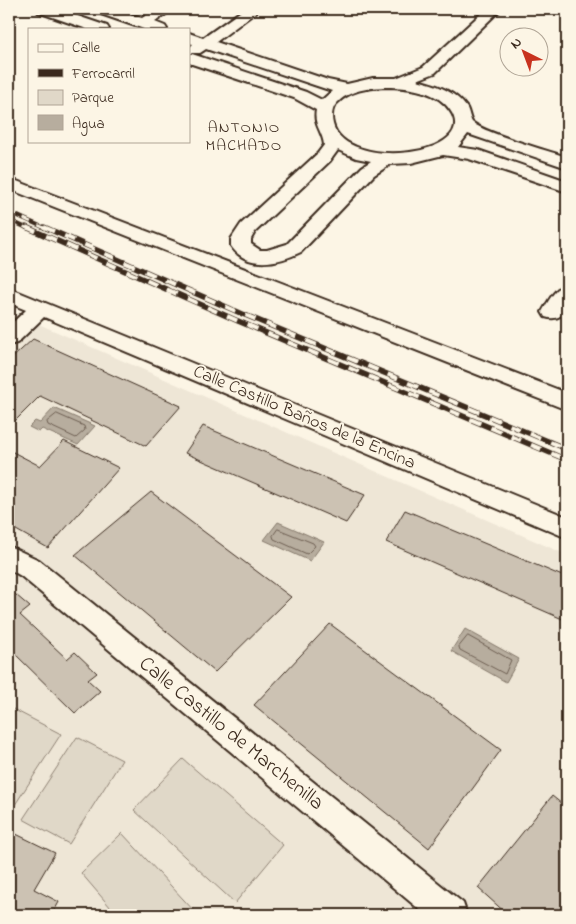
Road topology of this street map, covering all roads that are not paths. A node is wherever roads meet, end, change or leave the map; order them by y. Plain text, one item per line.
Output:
1 (43, 9) edge
2 (100, 9) edge
3 (166, 9) edge
4 (253, 9) edge
5 (494, 9) edge
6 (144, 24) junction
7 (99, 28) edge
8 (157, 28) edge
9 (190, 38) edge
10 (204, 43) junction
11 (190, 55) edge
12 (190, 56) edge
13 (429, 70) junction
14 (399, 82) junction
15 (348, 89) junction
16 (438, 92) junction
17 (325, 108) junction
18 (463, 124) junction
19 (332, 136) junction
20 (441, 150) junction
21 (388, 158) junction
22 (567, 163) edge
23 (9, 183) edge
24 (567, 187) edge
25 (567, 290) edge
26 (9, 295) edge
27 (41, 308) junction
28 (552, 312) dead end
29 (9, 338) edge
30 (567, 402) edge
31 (567, 528) edge
32 (9, 557) edge
33 (444, 914) edge

1 - 7 street
2 - 6 street
3 - 6 street
4 - 10 street
5 - 13 street
6 - 8 street
9 - 10 street
10 - 11 street
10 - 15 street
12 - 17 street
13 - 14 street
13 - 16 street
14 - 15 street
14 - 16 street
15 - 17 street
16 - 18 street
17 - 19 street
18 - 20 street
18 - 22 street
19 - 21 street
19 - 21 street
20 - 21 street
20 - 24 street
23 - 30 street
25 - 28 street
26 - 27 street, Calle Castillo Baños de la Encina
27 - 29 street
27 - 31 street, Calle Castillo Baños de la Encina
32 - 33 street, Calle Castillo de Marchenilla

